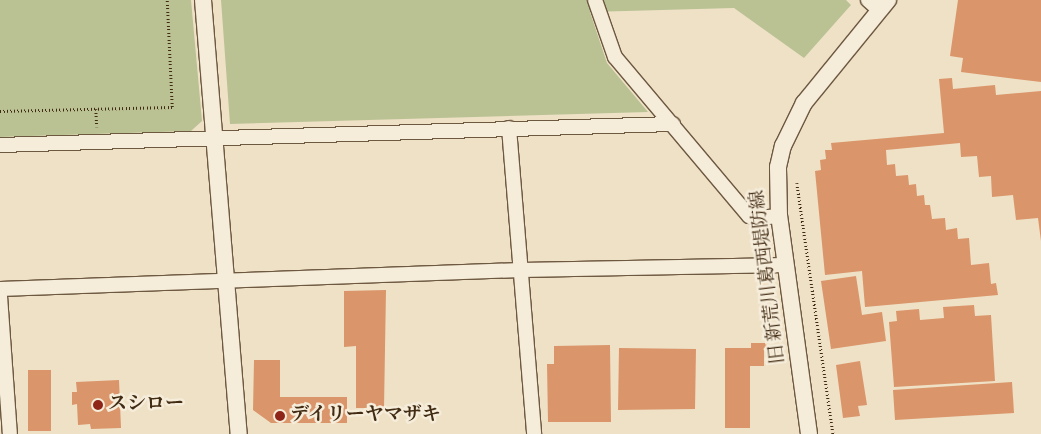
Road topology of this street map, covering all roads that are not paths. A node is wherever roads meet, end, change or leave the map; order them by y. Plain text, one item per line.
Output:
1 (203, 0) edge
2 (595, 0) edge
3 (879, 3) edge
4 (673, 124) junction
5 (509, 128) junction
6 (215, 136) junction
7 (0, 145) edge
8 (779, 216) junction
9 (786, 265) junction
10 (521, 270) junction
11 (228, 282) junction
12 (0, 289) edge
13 (0, 296) edge
14 (10, 434) edge
15 (239, 434) edge
16 (534, 434) edge
17 (810, 434) edge

1 - 6 street
2 - 4 street
3 - 8 street, 旧 新荒川葛西堤防線
4 - 5 street
4 - 8 street
5 - 6 street
5 - 10 street
6 - 7 street
6 - 11 street
8 - 9 street, 旧 新荒川葛西堤防線
9 - 10 street
9 - 17 street, 旧 新荒川葛西堤防線
10 - 11 street
10 - 16 street
11 - 12 street
11 - 15 street
13 - 14 street

